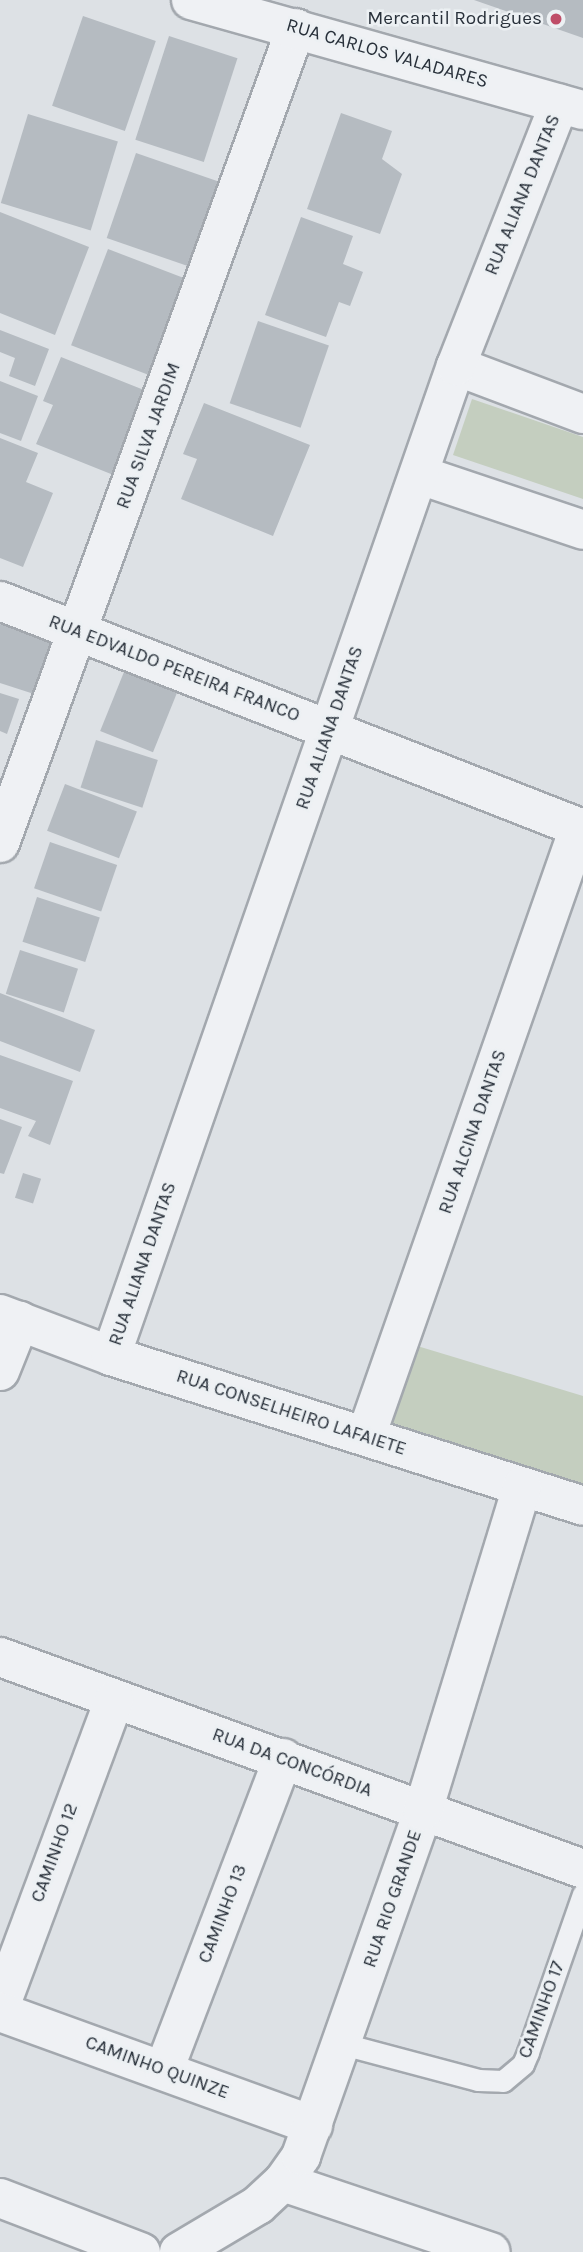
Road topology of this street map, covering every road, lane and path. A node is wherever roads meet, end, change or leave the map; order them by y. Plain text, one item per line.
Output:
1 (191, 0) edge
2 (296, 28) junction
3 (571, 107) edge
4 (456, 366) junction
5 (583, 414) edge
6 (420, 475) junction
7 (583, 530) edge
8 (0, 601) edge
9 (77, 632) junction
10 (330, 730) junction
11 (581, 828) edge
12 (0, 843) edge
13 (10, 1318) edge
14 (111, 1356) junction
15 (0, 1371) edge
16 (366, 1436) junction
17 (522, 1487) junction
18 (583, 1506) edge
19 (0, 1657) edge
20 (114, 1701) junction
21 (283, 1758) junction
22 (423, 1811) junction
23 (583, 1869) edge
24 (583, 1894) edge
25 (0, 2010) edge
26 (343, 2043) junction
27 (164, 2070) junction
28 (313, 2125) junction
29 (283, 2182) junction
30 (0, 2199) edge
31 (141, 2252) edge
32 (179, 2252) edge
33 (491, 2252) edge

1 - 2 street, RUA CARLOS VALADARES
2 - 3 street, RUA CARLOS VALADARES
2 - 9 street, RUA SILVA JARDIM
3 - 4 street, RUA ALIANA DANTAS
4 - 5 street
4 - 6 street, RUA ALIANA DANTAS
6 - 7 street
6 - 10 street, RUA ALIANA DANTAS
8 - 9 street, RUA EDVALDO PEREIRA FRANCO
9 - 10 street, RUA EDVALDO PEREIRA FRANCO
9 - 12 street, RUA SILVA JARDIM
10 - 11 street, RUA EDVALDO PEREIRA FRANCO
10 - 14 street, RUA ALIANA DANTAS
11 - 16 street, RUA ALCINA DANTAS
13 - 14 street, RUA CONSELHEIRO LAFAIETE
13 - 15 street
14 - 16 street, RUA CONSELHEIRO LAFAIETE
16 - 17 street, RUA CONSELHEIRO LAFAIETE
17 - 18 street, RUA CONSELHEIRO LAFAIETE
17 - 22 street, RUA RIO GRANDE
19 - 20 street, RUA DA CONCÓRDIA
20 - 21 street, RUA DA CONCÓRDIA
20 - 25 street, CAMINHO 12
21 - 22 street, RUA DA CONCÓRDIA
21 - 27 street, CAMINHO 13
22 - 23 street, RUA DA CONCÓRDIA
22 - 26 street, RUA RIO GRANDE
24 - 26 lane, CAMINHO 17
25 - 27 street, CAMINHO QUINZE
26 - 28 street, RUA RIO GRANDE
27 - 28 street, CAMINHO QUINZE
28 - 29 street, RUA RIO GRANDE
29 - 32 street, RUA RIO GRANDE
29 - 33 street
30 - 31 street

